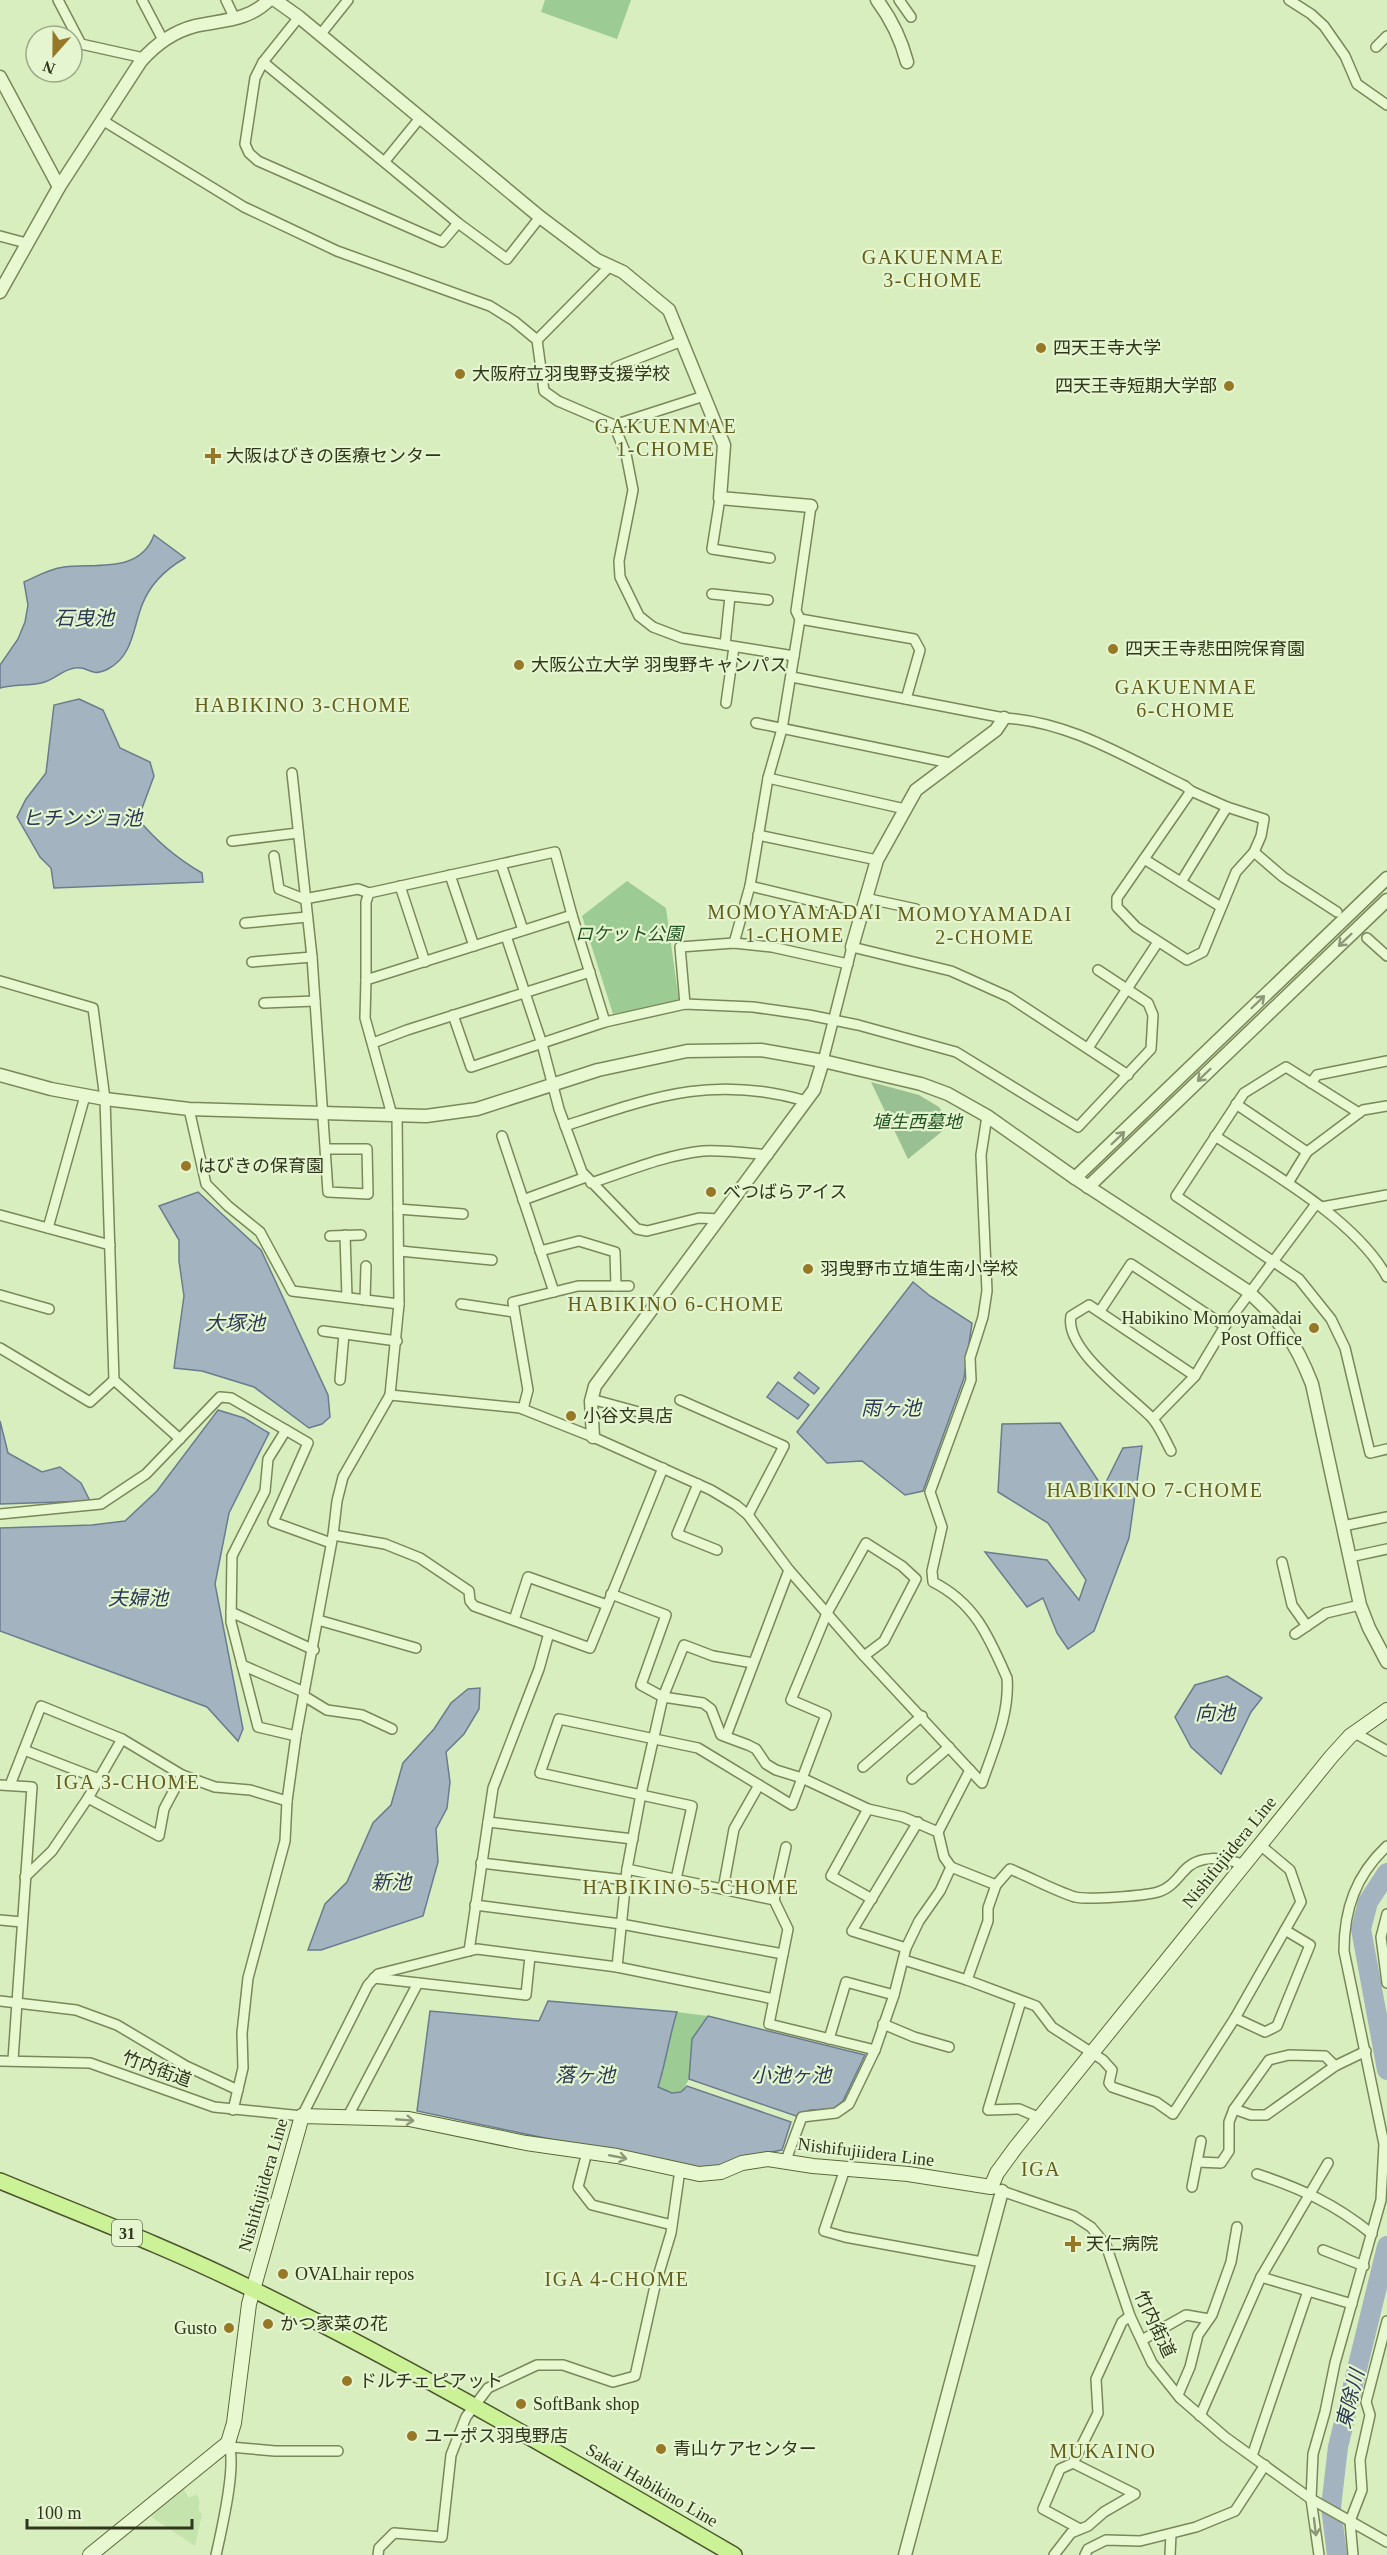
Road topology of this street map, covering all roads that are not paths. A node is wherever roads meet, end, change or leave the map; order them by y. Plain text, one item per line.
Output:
1 (58, 0) edge
2 (142, 0) edge
3 (225, 0) edge
4 (269, 0) edge
5 (275, 0) edge
6 (348, 0) edge
7 (878, 0) edge
8 (899, 0) edge
9 (1289, 0) edge
10 (911, 16) dead end
11 (299, 17) junction
12 (236, 19) junction
13 (321, 35) junction
14 (1387, 36) edge
15 (163, 40) junction
16 (1376, 47) dead end
17 (144, 58) junction
18 (263, 62) junction
19 (907, 62) dead end
20 (0, 77) edge
21 (1387, 105) edge
22 (420, 118) junction
23 (102, 120) junction
24 (385, 161) junction
25 (59, 187) junction
26 (540, 217) junction
27 (458, 223) junction
28 (0, 236) edge
29 (26, 243) junction
30 (610, 266) junction
31 (0, 292) edge
32 (537, 340) junction
33 (682, 341) junction
34 (616, 367) dead end
35 (704, 396) junction
36 (614, 425) junction
37 (720, 498) junction
38 (811, 506) joint
39 (770, 558) dead end
40 (712, 594) dead end
41 (730, 596) junction
42 (768, 600) dead end
43 (800, 619) junction
44 (730, 646) junction
45 (794, 656) junction
46 (792, 677) junction
47 (906, 699) junction
48 (726, 703) dead end
49 (1004, 718) junction
50 (756, 723) dead end
51 (782, 729) junction
52 (950, 763) junction
53 (292, 773) dead end
54 (768, 778) junction
55 (1191, 791) junction
56 (1227, 807) junction
57 (904, 809) junction
58 (298, 833) junction
59 (758, 835) junction
60 (232, 841) dead end
61 (1254, 852) junction
62 (274, 856) dead end
63 (877, 860) junction
64 (1144, 860) junction
65 (501, 864) junction
66 (450, 875) junction
67 (1387, 878) edge
68 (1181, 882) junction
69 (400, 886) junction
70 (750, 886) junction
71 (369, 893) junction
72 (865, 898) junction
73 (304, 899) junction
74 (1387, 900) edge
75 (1221, 907) junction
76 (916, 909) dead end
77 (1337, 912) dead end
78 (862, 913) junction
79 (572, 915) junction
80 (307, 917) junction
81 (245, 922) dead end
82 (523, 930) junction
83 (506, 936) junction
84 (1367, 938) dead end
85 (1158, 942) junction
86 (734, 943) junction
87 (474, 946) junction
88 (852, 947) junction
89 (1387, 956) edge
90 (312, 957) junction
91 (252, 962) dead end
92 (425, 962) junction
93 (848, 964) junction
94 (1098, 970) dead end
95 (590, 972) junction
96 (366, 980) junction
97 (0, 981) edge
98 (1128, 990) junction
99 (524, 992) junction
100 (315, 1001) junction
101 (264, 1003) dead end
102 (685, 1004) junction
103 (453, 1015) junction
104 (832, 1020) junction
105 (605, 1022) junction
106 (373, 1043) junction
107 (542, 1044) junction
108 (1088, 1048) junction
109 (823, 1061) junction
110 (1387, 1061) edge
111 (0, 1075) edge
112 (1128, 1075) junction
113 (1311, 1083) junction
114 (552, 1085) junction
115 (85, 1096) junction
116 (105, 1100) junction
117 (806, 1101) junction
118 (1236, 1104) junction
119 (1387, 1106) edge
120 (189, 1109) junction
121 (324, 1113) junction
122 (1359, 1113) junction
123 (395, 1115) junction
124 (987, 1116) junction
125 (565, 1126) junction
126 (502, 1136) dead end
127 (1215, 1136) junction
128 (326, 1149) junction
129 (1308, 1152) junction
130 (768, 1155) junction
131 (1076, 1178) junction
132 (589, 1180) junction
133 (1287, 1183) junction
134 (1088, 1187) junction
135 (1387, 1195) edge
136 (523, 1200) junction
137 (1319, 1205) junction
138 (398, 1209) junction
139 (463, 1214) dead end
140 (0, 1215) edge
141 (720, 1219) junction
142 (48, 1228) junction
143 (361, 1235) dead end
144 (330, 1236) dead end
145 (345, 1236) junction
146 (110, 1245) junction
147 (400, 1251) junction
148 (540, 1251) junction
149 (492, 1260) dead end
150 (1273, 1260) junction
151 (366, 1266) dead end
152 (1386, 1271) edge
153 (616, 1286) junction
154 (629, 1286) dead end
155 (554, 1292) junction
156 (1249, 1293) junction
157 (0, 1295) edge
158 (346, 1297) junction
159 (365, 1300) junction
160 (399, 1304) junction
161 (461, 1304) dead end
162 (49, 1309) dead end
163 (1100, 1311) junction
164 (514, 1312) junction
165 (1225, 1326) junction
166 (323, 1331) dead end
167 (344, 1334) junction
168 (397, 1341) junction
169 (0, 1348) edge
170 (1196, 1376) junction
171 (114, 1380) junction
172 (340, 1380) dead end
173 (390, 1395) junction
174 (591, 1399) junction
175 (680, 1400) dead end
176 (524, 1409) junction
177 (646, 1414) dead end
178 (1153, 1419) junction
179 (286, 1430) junction
180 (593, 1437) junction
181 (180, 1439) junction
182 (1387, 1449) edge
183 (1171, 1450) dead end
184 (663, 1468) junction
185 (698, 1484) junction
186 (0, 1514) edge
187 (748, 1515) junction
188 (1387, 1517) edge
189 (1343, 1526) junction
190 (332, 1539) junction
191 (1387, 1549) edge
192 (717, 1550) dead end
193 (1350, 1557) junction
194 (1282, 1562) dead end
195 (789, 1570) junction
196 (611, 1594) junction
197 (607, 1605) junction
198 (1360, 1605) junction
199 (231, 1612) junction
200 (827, 1613) junction
201 (318, 1620) junction
202 (514, 1620) junction
203 (1307, 1626) junction
204 (549, 1633) junction
205 (1295, 1634) dead end
206 (417, 1648) dead end
207 (314, 1650) junction
208 (864, 1656) junction
209 (1387, 1662) edge
210 (753, 1664) junction
211 (242, 1665) junction
212 (304, 1694) junction
213 (663, 1697) junction
214 (1387, 1710) edge
215 (922, 1716) junction
216 (392, 1729) dead end
217 (1355, 1733) junction
218 (296, 1736) junction
219 (726, 1737) junction
220 (122, 1739) junction
221 (653, 1739) junction
222 (949, 1747) junction
223 (24, 1750) junction
224 (1387, 1751) edge
225 (863, 1767) dead end
226 (970, 1770) junction
227 (182, 1775) junction
228 (802, 1778) junction
229 (99, 1779) junction
230 (912, 1779) dead end
231 (5, 1785) edge
232 (759, 1785) junction
233 (641, 1794) junction
234 (88, 1798) junction
235 (287, 1801) junction
236 (868, 1809) junction
237 (488, 1822) junction
238 (918, 1822) junction
239 (938, 1832) junction
240 (633, 1839) junction
241 (1259, 1844) junction
242 (1387, 1846) edge
243 (786, 1847) dead end
244 (481, 1863) junction
245 (1243, 1864) junction
246 (951, 1867) junction
247 (627, 1869) junction
248 (25, 1877) junction
249 (676, 1879) junction
250 (626, 1880) junction
251 (996, 1885) junction
252 (723, 1889) junction
253 (872, 1899) junction
254 (774, 1900) junction
255 (475, 1905) junction
256 (1387, 1914) edge
257 (0, 1920) edge
258 (22, 1922) junction
259 (621, 1924) junction
260 (1286, 1930) junction
261 (906, 1948) junction
262 (469, 1951) junction
263 (783, 1954) junction
264 (530, 1956) junction
265 (904, 1960) junction
266 (617, 1967) junction
267 (374, 1978) junction
268 (967, 1980) junction
269 (418, 1983) junction
270 (1387, 1983) edge
271 (894, 1995) junction
272 (774, 2000) junction
273 (0, 2001) edge
274 (1022, 2001) junction
275 (16, 2003) junction
276 (1235, 2018) junction
277 (884, 2024) junction
278 (829, 2039) junction
279 (949, 2047) dead end
280 (875, 2050) junction
281 (1366, 2051) junction
282 (1091, 2053) junction
283 (13, 2060) junction
284 (0, 2061) edge
285 (1335, 2066) junction
286 (238, 2090) junction
287 (1382, 2103) edge
288 (1234, 2109) junction
289 (233, 2110) junction
290 (302, 2116) junction
291 (347, 2118) junction
292 (1040, 2118) junction
293 (1201, 2141) dead end
294 (587, 2152) junction
295 (786, 2160) junction
296 (1197, 2162) junction
297 (1328, 2163) dead end
298 (845, 2169) junction
299 (681, 2170) junction
300 (1257, 2174) dead end
301 (0, 2181) edge
302 (1192, 2187) dead end
303 (997, 2189) junction
304 (1310, 2193) junction
305 (672, 2225) junction
306 (1238, 2227) dead end
307 (1372, 2234) junction
308 (1323, 2250) dead end
309 (982, 2262) junction
310 (1364, 2266) junction
311 (1261, 2277) junction
312 (253, 2289) junction
313 (1308, 2291) junction
314 (1352, 2304) junction
315 (1130, 2316) junction
316 (1209, 2319) junction
317 (1387, 2321) edge
318 (1142, 2340) junction
319 (1178, 2395) junction
320 (475, 2405) junction
321 (1200, 2416) junction
322 (229, 2445) junction
323 (338, 2451) dead end
324 (1252, 2456) junction
325 (1073, 2463) junction
326 (1264, 2465) junction
327 (1314, 2501) junction
328 (1347, 2519) junction
329 (1080, 2529) junction
330 (1171, 2534) junction
331 (1387, 2542) edge
332 (90, 2555) edge
333 (216, 2555) edge
334 (378, 2555) edge
335 (734, 2555) edge
336 (905, 2555) edge
337 (1054, 2555) edge
338 (1085, 2555) edge
339 (1170, 2555) edge
340 (1319, 2555) edge
341 (1353, 2555) edge

1 - 17 street
2 - 15 street
3 - 12 street
4 - 12 street
5 - 11 street
6 - 13 street
7 - 19 street
8 - 10 street
9 - 21 street
11 - 13 street
11 - 18 street
12 - 15 street
13 - 22 street
14 - 16 street
15 - 17 street
17 - 23 street
18 - 24 street
18 - 27 street
20 - 25 street
22 - 24 street
22 - 26 street
23 - 25 street
23 - 32 street
24 - 27 street
25 - 29 street
26 - 27 street
26 - 30 street
28 - 29 street
29 - 31 street
30 - 32 street
30 - 33 street
32 - 36 street
33 - 34 street
33 - 35 street
35 - 36 street
35 - 37 street
36 - 44 street
37 - 38 street
37 - 39 street
38 - 43 street
40 - 41 street
41 - 42 street
41 - 44 street
43 - 45 street
43 - 47 street
44 - 45 street
44 - 48 street
45 - 46 street
46 - 47 street
46 - 51 street
47 - 49 street
49 - 52 street
49 - 55 street
50 - 51 street
51 - 52 street
51 - 54 street
52 - 57 street
53 - 58 street
54 - 57 street
54 - 59 street
55 - 56 street
55 - 64 street
56 - 61 street
56 - 68 street
57 - 63 street
58 - 60 street
58 - 73 street
59 - 63 street
59 - 70 street
61 - 75 street
61 - 77 street
62 - 73 street
63 - 72 street
64 - 68 street
64 - 85 street
65 - 66 street
65 - 79 street
65 - 82 street
66 - 69 street
66 - 87 street
131 -> 67 street
68 - 75 street
69 - 71 street
69 - 92 street
70 - 78 street
70 - 86 street
71 - 73 street
71 - 96 street
72 - 76 street
72 - 78 street
73 - 80 street
74 -> 134 street
75 - 85 street
78 - 88 street
79 - 82 street
79 - 95 street
80 - 81 street
80 - 90 street
82 - 83 street
83 - 87 street
83 - 99 street
84 - 89 street
85 - 98 street
86 - 93 street
86 - 102 street
87 - 92 street
88 - 93 street
88 - 108 street
90 - 91 street
90 - 100 street
92 - 96 street
93 - 104 street
94 - 98 street
95 - 99 street
95 - 105 street
96 - 106 street
97 - 116 street
98 - 108 street
98 - 112 street
99 - 103 street
99 - 107 street
100 - 101 street
100 - 121 street
102 - 104 street
102 - 105 street
103 - 106 street
103 - 107 street
104 - 109 street
104 - 112 street
105 - 107 street
106 - 123 street
107 - 114 street
108 - 112 street
109 - 114 street
109 - 117 street
109 - 124 street
110 - 113 street
111 - 115 street
113 - 118 street
113 - 122 street
114 - 123 street
114 - 125 street
115 - 116 street
115 - 142 street
116 - 120 street
116 - 146 street
117 - 125 street
117 - 130 street
118 - 127 street
118 - 129 street
119 - 122 street
120 - 121 street
120 - 158 street
121 - 123 street
121 - 128 street
122 - 129 street
123 - 138 street
124 - 131 street
124 - 226 street
125 - 132 street
126 - 136 street
127 - 133 street
127 - 150 street
128 - 128 street
129 - 133 street
130 - 132 street
130 - 141 street
131 - 134 street
132 - 136 street
132 - 141 street
133 - 137 street
134 - 156 street
135 - 137 street
136 - 148 street
137 - 150 street
137 - 152 street
138 - 139 street
138 - 147 street
140 - 142 street
141 - 174 street
142 - 146 street
143 - 145 street
144 - 145 street
145 - 158 street
146 - 171 street
147 - 149 street
147 - 160 street
148 - 153 street
148 - 155 street
150 - 156 street
150 - 182 street
151 - 159 street
153 - 154 street
153 - 155 street
155 - 164 street
156 - 165 street
156 - 189 street
157 - 162 street
158 - 159 street
159 - 160 street
160 - 168 street
161 - 164 street
163 - 165 street
163 - 170 street
163 - 178 street
164 - 176 street
165 - 170 street
166 - 167 street
167 - 168 street
167 - 172 street
168 - 173 street
169 - 171 street
170 - 178 street
171 - 181 street
173 - 176 street
173 - 190 street
174 - 177 street
174 - 180 street
175 - 187 street
176 - 180 street
178 - 183 street
179 - 181 street
179 - 190 street
179 - 199 street
180 - 184 street
181 - 186 street
184 - 185 street
184 - 196 street
185 - 187 street
185 - 192 street
187 - 195 street
188 - 189 street
189 - 193 street
190 - 201 street
190 - 202 street
191 - 193 street
193 - 198 street
194 - 203 street
195 - 200 street
195 - 210 street
196 - 197 street
196 - 213 street
197 - 202 street
197 - 204 street
198 - 203 street
198 - 209 street
199 - 207 street
199 - 211 street
200 - 208 street
200 - 208 street
200 - 228 street
201 - 206 street
201 - 207 street
202 - 204 street
203 - 205 street
204 - 237 street
207 - 212 street
208 - 215 street
210 - 213 street
210 - 219 street
211 - 212 street
211 - 218 street
212 - 216 street
212 - 218 street
213 - 219 street
213 - 221 street
214 - 217 main road, Nishifujiidera Line
215 - 222 street
215 - 225 street
217 - 224 street
217 - 241 main road, Nishifujiidera Line
218 - 235 street
219 - 228 street
220 - 223 street
220 - 227 street
220 - 229 street
221 - 232 street
221 - 233 street
221 - 233 street
222 - 226 street
222 - 230 street
223 - 229 street
223 - 231 street
226 - 239 street
227 - 234 street
227 - 235 street
228 - 232 street
228 - 236 street
229 - 234 street
231 - 248 street
232 - 252 street
233 - 240 street
233 - 249 street
234 - 248 street
235 - 286 street
236 - 238 street
236 - 253 street
237 - 240 street
237 - 244 street
238 - 239 street
238 - 253 street
239 - 246 street
240 - 247 street
241 - 245 main road, Nishifujiidera Line
241 - 260 street
242 - 281 street
243 - 254 street
244 - 250 street
244 - 255 street
245 - 251 street
245 - 282 main road, Nishifujiidera Line
246 - 251 street
246 - 261 street
247 - 249 street
247 - 250 street
248 - 258 street
249 - 252 street
250 - 259 street
251 - 268 street
252 - 254 street
253 - 261 street
254 - 263 street
255 - 259 street
255 - 262 street
256 - 270 street
257 - 258 street
258 - 275 street
259 - 263 street
259 - 266 street
260 - 276 street
260 - 276 street
261 - 265 street
262 - 264 street
262 - 267 street
263 - 272 street
264 - 266 street
264 - 269 street
265 - 268 street
265 - 271 street
266 - 272 street
267 - 269 street
267 - 290 street
268 - 274 street
269 - 291 street
271 - 277 street
271 - 278 street
272 - 278 street
273 - 275 street
274 - 282 street
274 - 292 street
275 - 283 street
275 - 286 street
276 - 282 street
277 - 279 street
277 - 280 street
278 - 280 street
280 - 295 street
281 - 285 street
281 - 287 street
282 - 292 main road, Nishifujiidera Line
283 - 284 street, 竹内街道
283 - 289 street, 竹内街道
285 - 288 street
285 - 288 street
286 - 289 street
287 - 307 street
288 - 296 street
289 - 290 street, 竹内街道
290 - 291 main road, Nishifujiidera Line
290 - 312 main road, Nishifujiidera Line
291 -> 294 main road, Nishifujiidera Line
292 - 303 main road, Nishifujiidera Line
293 - 296 street
294 -> 299 main road, Nishifujiidera Line
294 - 305 street
295 - 298 main road, Nishifujiidera Line
295 - 299 main road, Nishifujiidera Line
296 - 302 street
297 - 304 street
298 - 303 main road, Nishifujiidera Line
298 - 309 street
299 - 305 street
300 - 304 street
301 - 312 main road, Sakai Habikino Line / 31
303 - 309 street
303 - 315 street, 竹内街道
304 - 307 street
304 - 311 street
305 - 320 street
306 - 316 street
307 - 310 street
308 - 310 street
309 - 336 street
310 - 314 street
311 - 313 street
311 - 321 street
312 - 320 main road, Sakai Habikino Line / 31
312 - 322 main road, Nishifujiidera Line
313 - 314 street
313 - 324 street
314 - 327 street
315 - 318 street, 竹内街道
315 - 325 street
316 - 318 street
316 - 319 street
317 - 328 street
318 - 319 street, 竹内街道
319 - 321 street, 竹内街道
320 - 334 street
320 - 335 main road, Sakai Habikino Line / 31
321 - 324 street, 竹内街道
322 - 323 street
322 - 332 main road
322 - 333 street
324 - 326 street, 竹内街道
325 - 329 street
325 - 329 street
326 - 327 street, 竹内街道
326 - 330 street
327 - 328 street, 竹内街道
327 -> 340 street
328 - 331 street, 竹内街道
328 - 341 street
329 - 337 street
330 - 338 street
330 - 339 street

